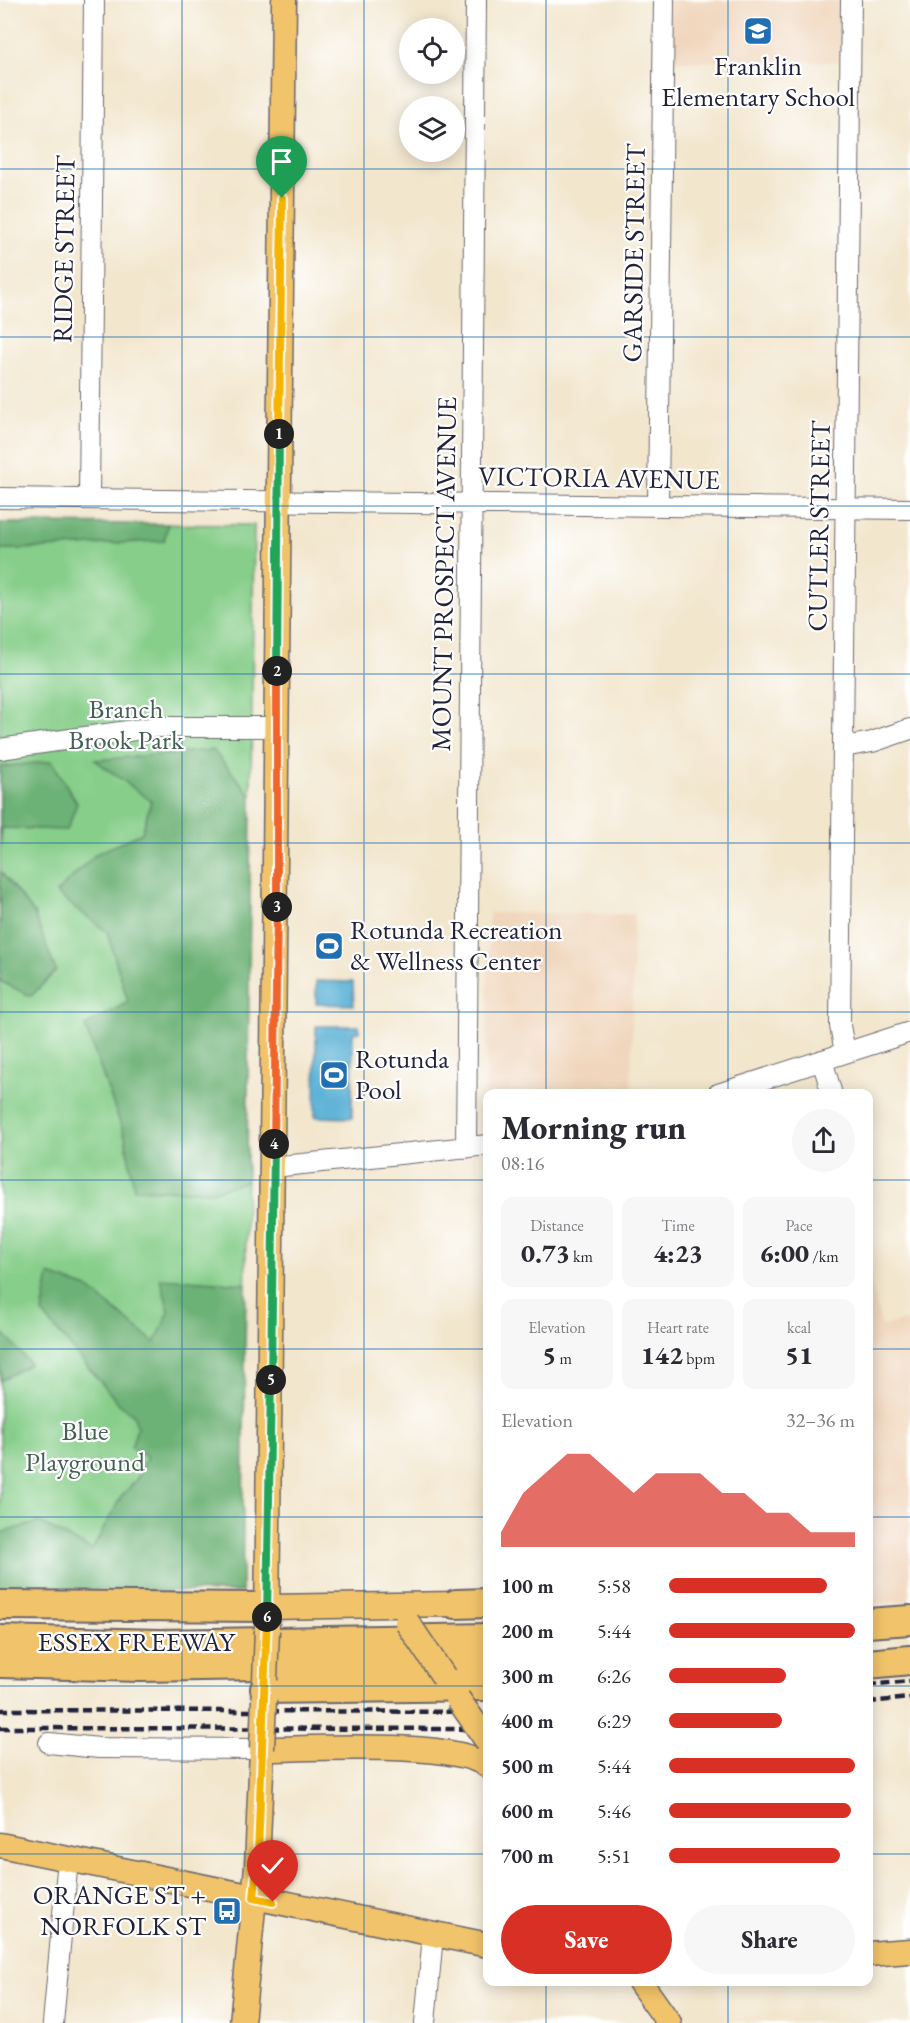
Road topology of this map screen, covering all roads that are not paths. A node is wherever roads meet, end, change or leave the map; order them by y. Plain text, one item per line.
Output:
1 (94, 0) edge
2 (284, 0) edge
3 (476, 0) edge
4 (664, 0) edge
5 (852, 0) edge
6 (0, 498) edge
7 (89, 499) junction
8 (279, 501) junction
9 (472, 504) junction
10 (658, 506) junction
11 (847, 508) junction
12 (910, 509) edge
13 (278, 727) junction
14 (910, 729) edge
15 (843, 747) junction
16 (0, 749) edge
17 (910, 1032) edge
18 (845, 1052) junction
19 (822, 1060) junction
20 (733, 1089) edge
21 (831, 1089) edge
22 (483, 1146) edge
23 (466, 1148) junction
24 (273, 1167) junction
25 (476, 1601) edge
26 (0, 1605) edge
27 (378, 1605) junction
28 (267, 1619) junction
29 (910, 1620) edge
30 (873, 1623) edge
31 (483, 1638) edge
32 (0, 1640) edge
33 (910, 1643) edge
34 (873, 1645) edge
35 (910, 1660) edge
36 (483, 1661) edge
37 (0, 1663) edge
38 (873, 1664) edge
39 (483, 1686) edge
40 (451, 1687) junction
41 (265, 1690) junction
42 (483, 1735) edge
43 (49, 1743) dead end
44 (262, 1749) junction
45 (483, 1763) edge
46 (0, 1845) edge
47 (68, 1859) junction
48 (254, 1898) junction
49 (433, 1935) junction
50 (483, 1944) edge
51 (910, 1951) edge
52 (873, 1954) edge
53 (643, 1986) edge
54 (53, 2023) edge
55 (242, 2023) edge
56 (425, 2023) edge
57 (669, 2023) edge

1 - 7 street, RIDGE STREET
2 - 8 main road
3 - 9 street, MOUNT PROSPECT AVENUE
4 - 10 street, GARSIDE STREET
5 - 11 street, CUTLER STREET
6 - 7 street, VICTORIA AVENUE
7 - 8 street, VICTORIA AVENUE
8 - 9 street, VICTORIA AVENUE
8 - 13 main road
9 - 10 street, VICTORIA AVENUE
9 - 23 street, MOUNT PROSPECT AVENUE
10 - 11 street, VICTORIA AVENUE
11 - 12 street, VICTORIA AVENUE
11 - 15 street, CUTLER STREET
13 - 16 street
13 - 24 main road
14 - 15 street
15 - 18 street, CUTLER STREET
17 - 18 street
18 - 19 street
19 - 20 street
19 - 21 street
22 - 23 street
23 - 24 street
24 - 28 main road
25 - 27 main road
26 - 28 highway
27 - 28 main road
27 - 40 main road, bridge
28 - 41 main road, bridge
29 - 30 highway
31 - 32 highway, ESSEX FREEWAY
33 - 34 highway
35 - 38 highway
36 - 37 highway, ESSEX FREEWAY
39 - 40 highway
40 - 41 highway
40 - 42 main road, bridge
41 - 44 main road, bridge
43 - 44 street
44 - 45 main road
44 - 48 main road
46 - 47 main road
47 - 48 main road
47 - 54 street
48 - 49 main road
48 - 55 main road
49 - 50 main road
49 - 56 street
51 - 52 main road
53 - 57 main road

